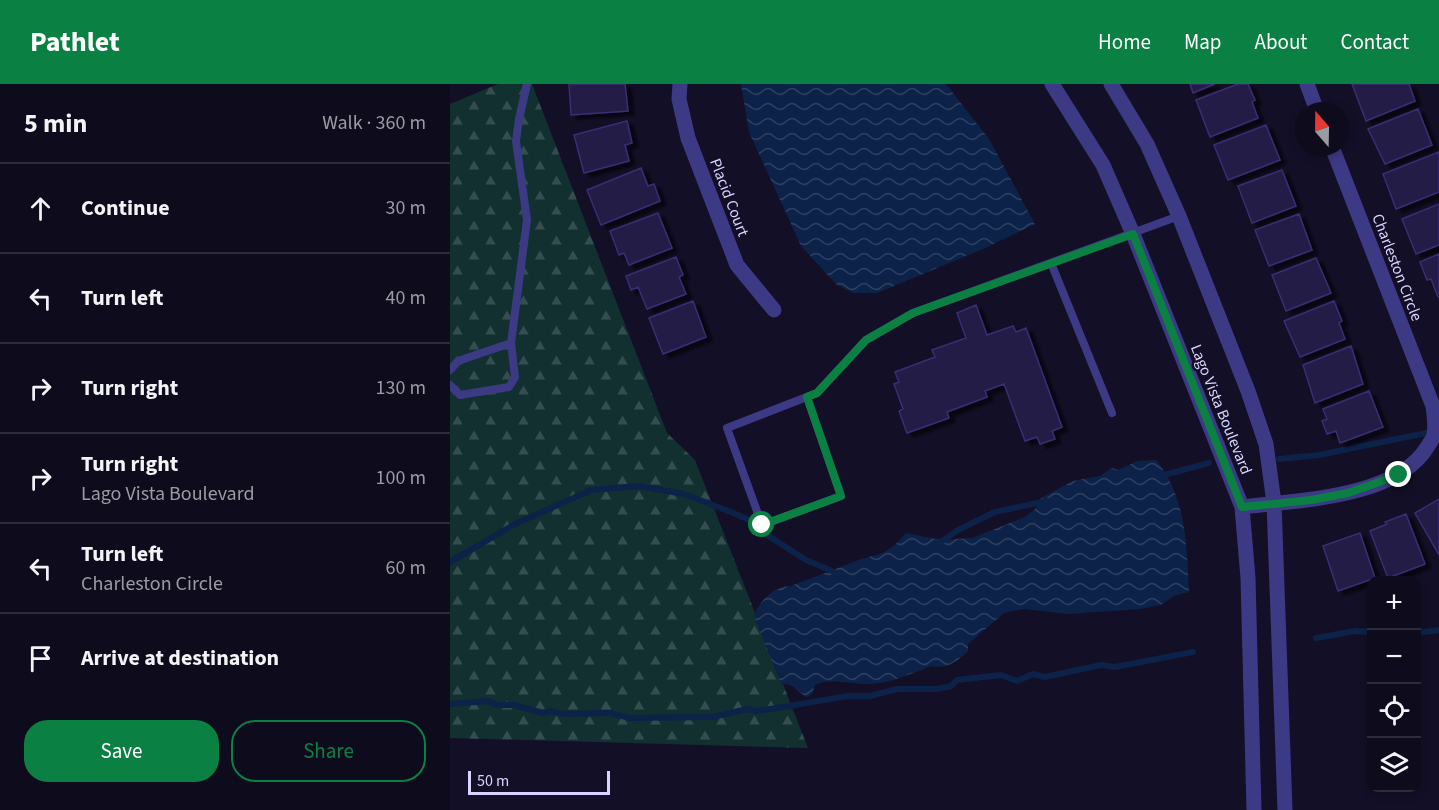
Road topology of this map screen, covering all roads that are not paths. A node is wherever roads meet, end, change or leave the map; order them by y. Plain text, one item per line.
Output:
1 (527, 84) edge
2 (680, 84) edge
3 (1052, 84) edge
4 (1111, 84) edge
5 (1307, 84) edge
6 (1314, 102) edge
7 (1336, 156) edge
8 (1179, 216) junction
9 (1133, 234) junction
10 (1051, 263) junction
11 (774, 310) dead end
12 (511, 343) junction
13 (450, 370) edge
14 (450, 385) edge
15 (807, 397) junction
16 (1112, 413) dead end
17 (1274, 503) junction
18 (1242, 507) junction
19 (1254, 810) edge
20 (1284, 810) edge

1 - 12 lane
2 - 11 street, Placid Court
3 - 9 street, Lago Vista Boulevard
4 - 8 street, Lago Vista Boulevard
5 - 6 street
7 - 17 street, Charleston Circle
8 - 9 lane
8 - 17 street, Lago Vista Boulevard
9 - 10 lane
9 - 18 street, Lago Vista Boulevard
10 - 15 lane
10 - 16 lane
12 - 13 lane
12 - 14 lane
15 - 15 lane
17 - 18 street, Charleston Circle
17 - 20 street, Lago Vista Boulevard
18 - 19 street, Lago Vista Boulevard

